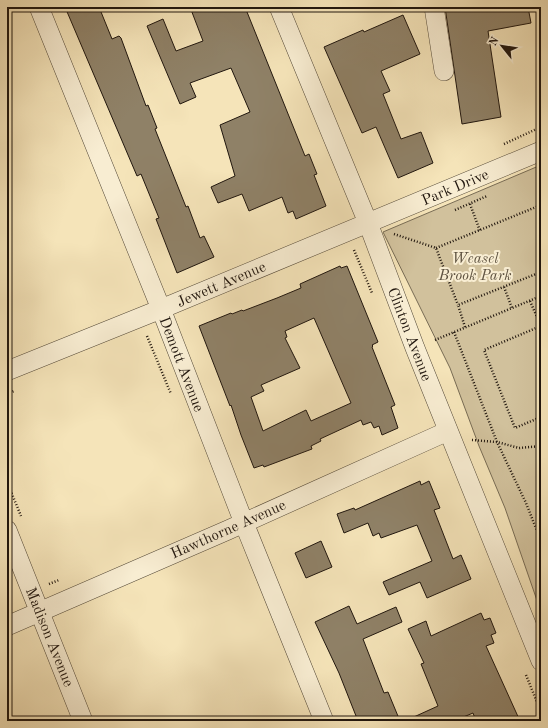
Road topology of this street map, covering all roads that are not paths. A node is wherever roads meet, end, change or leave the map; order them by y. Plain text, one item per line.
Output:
1 (39, 7) edge
2 (279, 7) edge
3 (434, 7) edge
4 (444, 71) dead end
5 (541, 151) edge
6 (368, 223) junction
7 (161, 309) junction
8 (7, 371) edge
9 (448, 431) junction
10 (244, 523) junction
11 (7, 530) edge
12 (40, 612) junction
13 (7, 626) edge
14 (541, 661) edge
15 (84, 721) edge
16 (324, 721) edge

1 - 7 street, Demott Avenue
2 - 6 street, Clinton Avenue
3 - 4 street
5 - 6 street, Park Drive
6 - 7 street, Jewett Avenue
6 - 9 street, Clinton Avenue
7 - 8 street, Jewett Avenue
7 - 10 street, Demott Avenue
9 - 10 street, Hawthorne Avenue
9 - 14 street, Clinton Avenue
10 - 12 street, Hawthorne Avenue
10 - 16 street, Demott Avenue
11 - 12 street, Madison Avenue
12 - 13 street, Hawthorne Avenue
12 - 15 street, Madison Avenue

